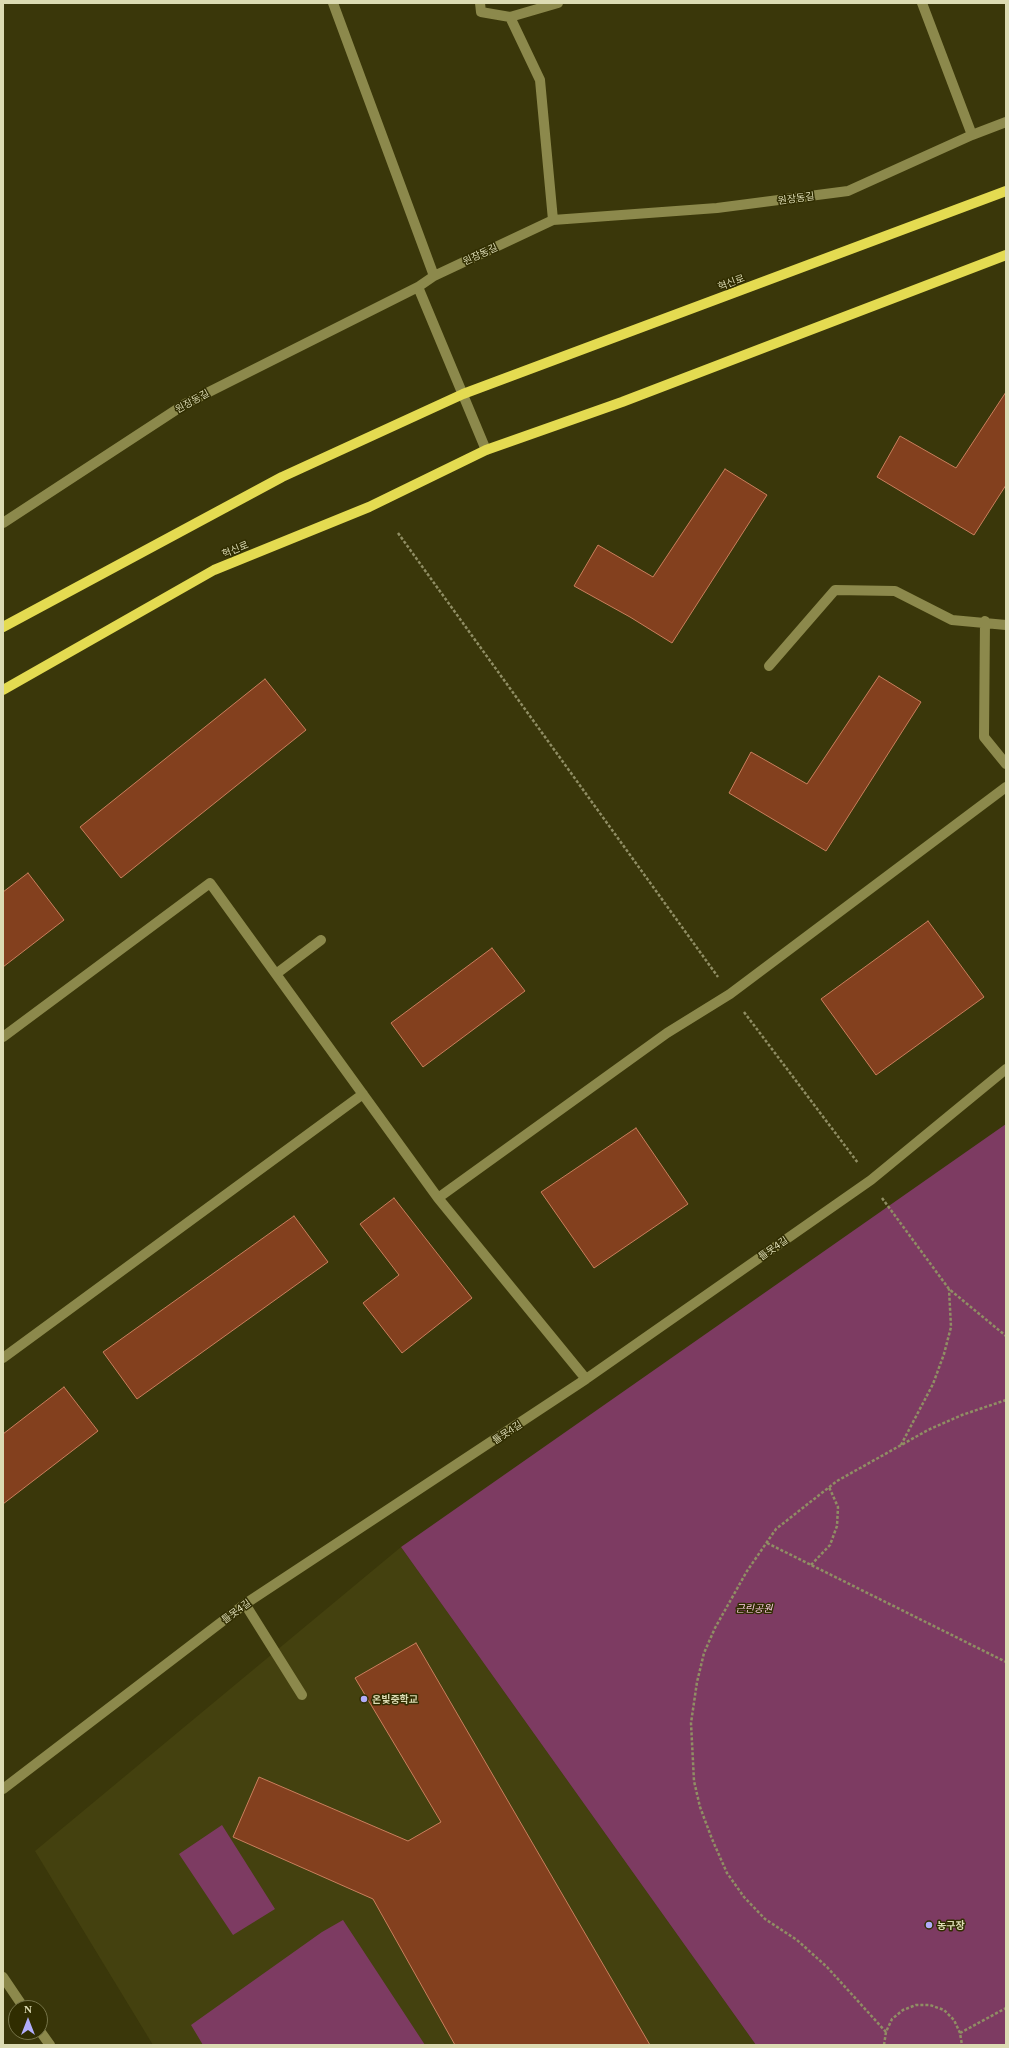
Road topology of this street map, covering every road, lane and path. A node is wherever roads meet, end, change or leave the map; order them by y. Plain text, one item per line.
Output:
1 (333, 3) edge
2 (480, 3) edge
3 (558, 3) edge
4 (922, 3) edge
5 (510, 17) junction
6 (1006, 122) edge
7 (972, 135) junction
8 (1006, 191) edge
9 (553, 220) junction
10 (1006, 255) edge
11 (434, 276) junction
12 (418, 288) junction
13 (463, 394) junction
14 (486, 450) junction
15 (3, 524) edge
16 (398, 533) dead end
17 (985, 621) junction
18 (1006, 624) edge
19 (3, 627) edge
20 (769, 666) dead end
21 (3, 690) edge
22 (1006, 764) edge
23 (1006, 787) edge
24 (321, 940) dead end
25 (276, 974) junction
26 (730, 994) junction
27 (3, 1037) edge
28 (1006, 1069) edge
29 (363, 1094) junction
30 (871, 1180) junction
31 (438, 1198) junction
32 (949, 1289) junction
33 (1006, 1336) edge
34 (3, 1358) edge
35 (586, 1379) junction
36 (1006, 1400) edge
37 (901, 1445) junction
38 (829, 1487) junction
39 (766, 1543) junction
40 (811, 1565) junction
41 (245, 1604) junction
42 (1006, 1662) edge
43 (302, 1695) dead end
44 (3, 1789) edge
45 (3, 1977) edge
46 (19, 2000) edge
47 (1006, 2008) edge
48 (886, 2032) junction
49 (960, 2033) junction
50 (884, 2045) edge
51 (962, 2045) edge

1 - 11 street
2 - 5 street
3 - 5 street
4 - 7 street
5 - 9 street
6 - 7 street, 원장동길
7 - 9 street, 원장동길
8 - 13 main road, 혁신로
9 - 11 street, 원장동길
10 - 14 main road, 혁신로
11 - 12 street, 원장동길
12 - 13 street
12 - 15 street, 원장동길
13 - 14 street
13 - 19 main road, 혁신로
14 - 21 main road, 혁신로
16 - 26 path
17 - 18 street
17 - 20 street
17 - 22 street
23 - 26 street
24 - 25 street
25 - 27 street
25 - 29 street
26 - 30 path
26 - 31 street
28 - 30 street, 틀못4길
29 - 31 street
29 - 34 street
30 - 32 path
30 - 35 street, 틀못4길
31 - 35 street
32 - 33 path
32 - 37 path
35 - 41 street, 틀못4길
36 - 37 path
37 - 38 path
38 - 39 path
38 - 40 path
39 - 40 path
39 - 48 path
40 - 42 path
41 - 43 street
41 - 44 street, 틀못4길
45 - 46 street
47 - 49 path
48 - 49 path
48 - 50 path
49 - 51 path

